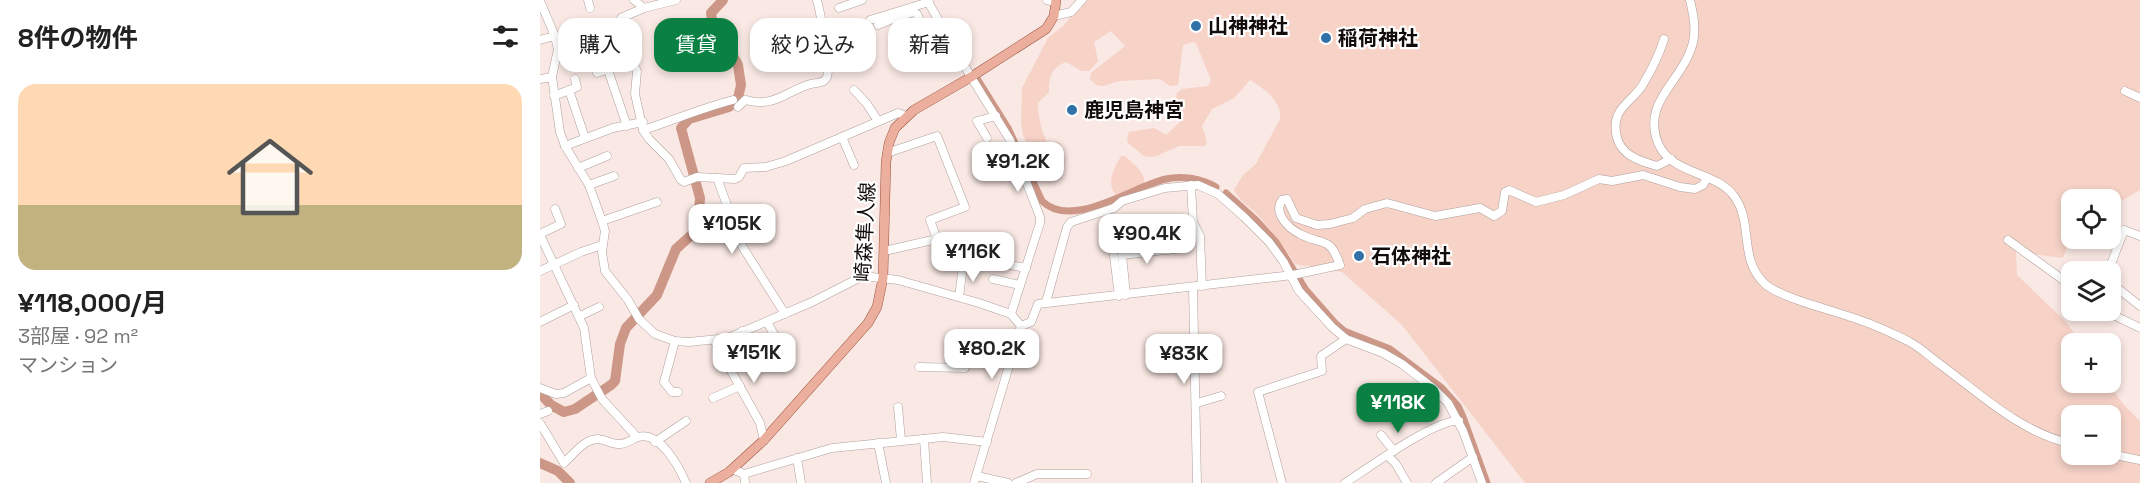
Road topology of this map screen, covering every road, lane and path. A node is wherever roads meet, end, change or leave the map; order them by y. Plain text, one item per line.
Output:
1 (540, 0) edge
2 (634, 0) edge
3 (676, 0) edge
4 (817, 0) edge
5 (862, 0) edge
6 (1082, 0) edge
7 (1690, 0) edge
8 (928, 1) edge
9 (1053, 1) edge
10 (644, 8) junction
11 (839, 8) dead end
12 (542, 12) edge
13 (1054, 16) junction
14 (621, 18) edge
15 (876, 18) edge
16 (896, 18) edge
17 (919, 18) edge
18 (937, 18) edge
19 (888, 21) edge
20 (878, 25) dead end
21 (555, 36) junction
22 (1664, 39) dead end
23 (540, 40) edge
24 (558, 49) joint
25 (601, 72) edge
26 (609, 72) edge
27 (638, 72) edge
28 (968, 72) edge
29 (597, 73) dead end
30 (552, 77) junction
31 (971, 77) junction
32 (540, 79) edge
33 (575, 79) dead end
34 (571, 89) junction
35 (854, 90) dead end
36 (587, 91) dead end
37 (2125, 92) dead end
38 (554, 96) junction
39 (2140, 98) edge
40 (733, 100) dead end
41 (738, 107) dead end
42 (906, 116) junction
43 (996, 116) junction
44 (878, 121) junction
45 (627, 126) junction
46 (643, 126) junction
47 (842, 137) junction
48 (585, 138) junction
49 (987, 138) dead end
50 (565, 146) junction
51 (887, 153) junction
52 (607, 156) dead end
53 (1671, 159) junction
54 (854, 165) dead end
55 (578, 168) junction
56 (614, 176) dead end
57 (717, 178) junction
58 (1707, 178) junction
59 (1191, 184) junction
60 (589, 185) junction
61 (657, 202) dead end
62 (555, 209) dead end
63 (602, 221) junction
64 (540, 235) edge
65 (1210, 235) dead end
66 (1200, 236) junction
67 (2140, 236) edge
68 (2008, 240) dead end
69 (602, 245) junction
70 (1183, 248) dead end
71 (1168, 250) junction
72 (884, 251) junction
73 (1143, 253) junction
74 (1114, 256) dead end
75 (2113, 261) edge
76 (978, 263) dead end
77 (555, 265) junction
78 (963, 266) dead end
79 (1026, 268) junction
80 (540, 271) edge
81 (1291, 275) junction
82 (883, 278) junction
83 (2061, 278) edge
84 (993, 279) dead end
85 (1020, 285) junction
86 (1197, 287) junction
87 (2121, 291) edge
88 (1123, 295) junction
89 (959, 297) junction
90 (1046, 302) junction
91 (2140, 304) edge
92 (574, 305) junction
93 (599, 308) dead end
94 (785, 314) junction
95 (1011, 314) junction
96 (580, 316) junction
97 (2121, 318) edge
98 (540, 322) edge
99 (767, 322) junction
100 (1021, 326) junction
101 (2140, 327) edge
102 (742, 331) junction
103 (776, 338) dead end
104 (1346, 339) junction
105 (714, 340) junction
106 (675, 341) junction
107 (749, 346) dead end
108 (1012, 356) junction
109 (919, 367) dead end
110 (591, 378) junction
111 (740, 386) junction
112 (540, 387) edge
113 (678, 392) dead end
114 (1221, 396) dead end
115 (713, 398) dead end
116 (1197, 403) junction
117 (898, 407) dead end
118 (686, 421) dead end
119 (1459, 422) junction
120 (540, 423) edge
121 (1381, 435) dead end
122 (637, 437) junction
123 (924, 439) junction
124 (764, 440) junction
125 (901, 440) junction
126 (656, 442) junction
127 (987, 442) junction
128 (2061, 442) edge
129 (878, 443) junction
130 (1391, 454) junction
131 (2121, 456) edge
132 (1473, 457) junction
133 (797, 458) junction
134 (2140, 460) edge
135 (732, 469) junction
136 (744, 474) junction
137 (1087, 474) dead end
138 (975, 480) edge
139 (686, 483) edge
140 (710, 483) edge
141 (745, 483) edge
142 (801, 483) edge
143 (886, 483) edge
144 (927, 483) edge
145 (1008, 483) edge
146 (1016, 483) edge
147 (1197, 483) edge
148 (1282, 483) edge
149 (1346, 483) edge
150 (1407, 483) edge
151 (1436, 483) edge
152 (1482, 483) edge

1 - 12 street
2 - 10 street
3 - 10 street
4 - 41 street
5 - 11 street
6 - 13 street
7 - 53 street
8 - 15 street
8 - 18 street
9 - 13 main road
10 - 14 street
12 - 21 street
13 - 31 main road, 崎森隼人線
16 - 17 street
19 - 20 street
21 - 23 street
21 - 24 street
22 - 53 street
24 - 30 street
25 - 29 street
26 - 45 street
27 - 46 street
28 - 31 street
30 - 32 street
30 - 38 street
31 - 42 main road, 崎森隼人線
31 - 43 street
33 - 34 street
34 - 36 street
34 - 38 street
34 - 48 street
35 - 44 street
37 - 39 street
38 - 50 street
40 - 46 street
42 - 44 street
42 - 51 main road, 崎森隼人線
43 - 49 street
43 - 79 street
44 - 47 street
45 - 46 street
45 - 48 street
46 - 57 street
47 - 54 street
47 - 57 street
48 - 50 street
50 - 55 street
51 - 72 main road, 崎森隼人線
51 - 72 street
52 - 55 street
53 - 58 street
55 - 60 street
56 - 60 street
57 - 94 street
58 - 81 street
58 - 128 street
59 - 66 street
59 - 81 street
59 - 90 street
60 - 63 street
61 - 63 street
62 - 64 street
63 - 69 street
64 - 77 street
65 - 66 street
66 - 86 street
67 - 75 street
68 - 83 street
69 - 77 street
69 - 106 street
70 - 71 street
71 - 73 street
71 - 73 street
72 - 82 main road, 崎森隼人線
73 - 88 street
74 - 88 street
76 - 79 street
77 - 80 street
77 - 92 street
78 - 89 street
79 - 85 street
81 - 86 street
81 - 104 street
82 - 89 street
82 - 94 street
82 - 124 main road, 崎森隼人線
84 - 85 street
85 - 95 street
86 - 88 street
86 - 116 street
87 - 91 street
88 - 90 street
89 - 95 street
90 - 100 street
92 - 96 street
92 - 98 street
93 - 96 street
94 - 99 street
95 - 100 street
96 - 110 street
97 - 101 street
99 - 102 street
99 - 103 street
100 - 108 street
102 - 105 street
102 - 107 street
104 - 119 street
104 - 148 street
105 - 106 street
105 - 111 street
106 - 113 street
108 - 109 street
108 - 127 street
110 - 112 street
110 - 122 street
111 - 115 street
111 - 124 street
114 - 116 street
116 - 147 street
117 - 125 street
118 - 126 street
119 - 130 street
119 - 132 street
120 - 122 street
121 - 130 street
122 - 126 street
123 - 125 street
123 - 127 street
123 - 144 street
124 - 135 main road, 崎森隼人線
125 - 129 street
126 - 139 street
127 - 138 street
129 - 133 street
129 - 143 street
130 - 149 street
130 - 150 street
131 - 134 street
132 - 151 street
132 - 152 street
133 - 136 street
133 - 142 street
135 - 136 street
135 - 140 main road, 崎森隼人線
136 - 141 street
137 - 146 street
138 - 145 street

